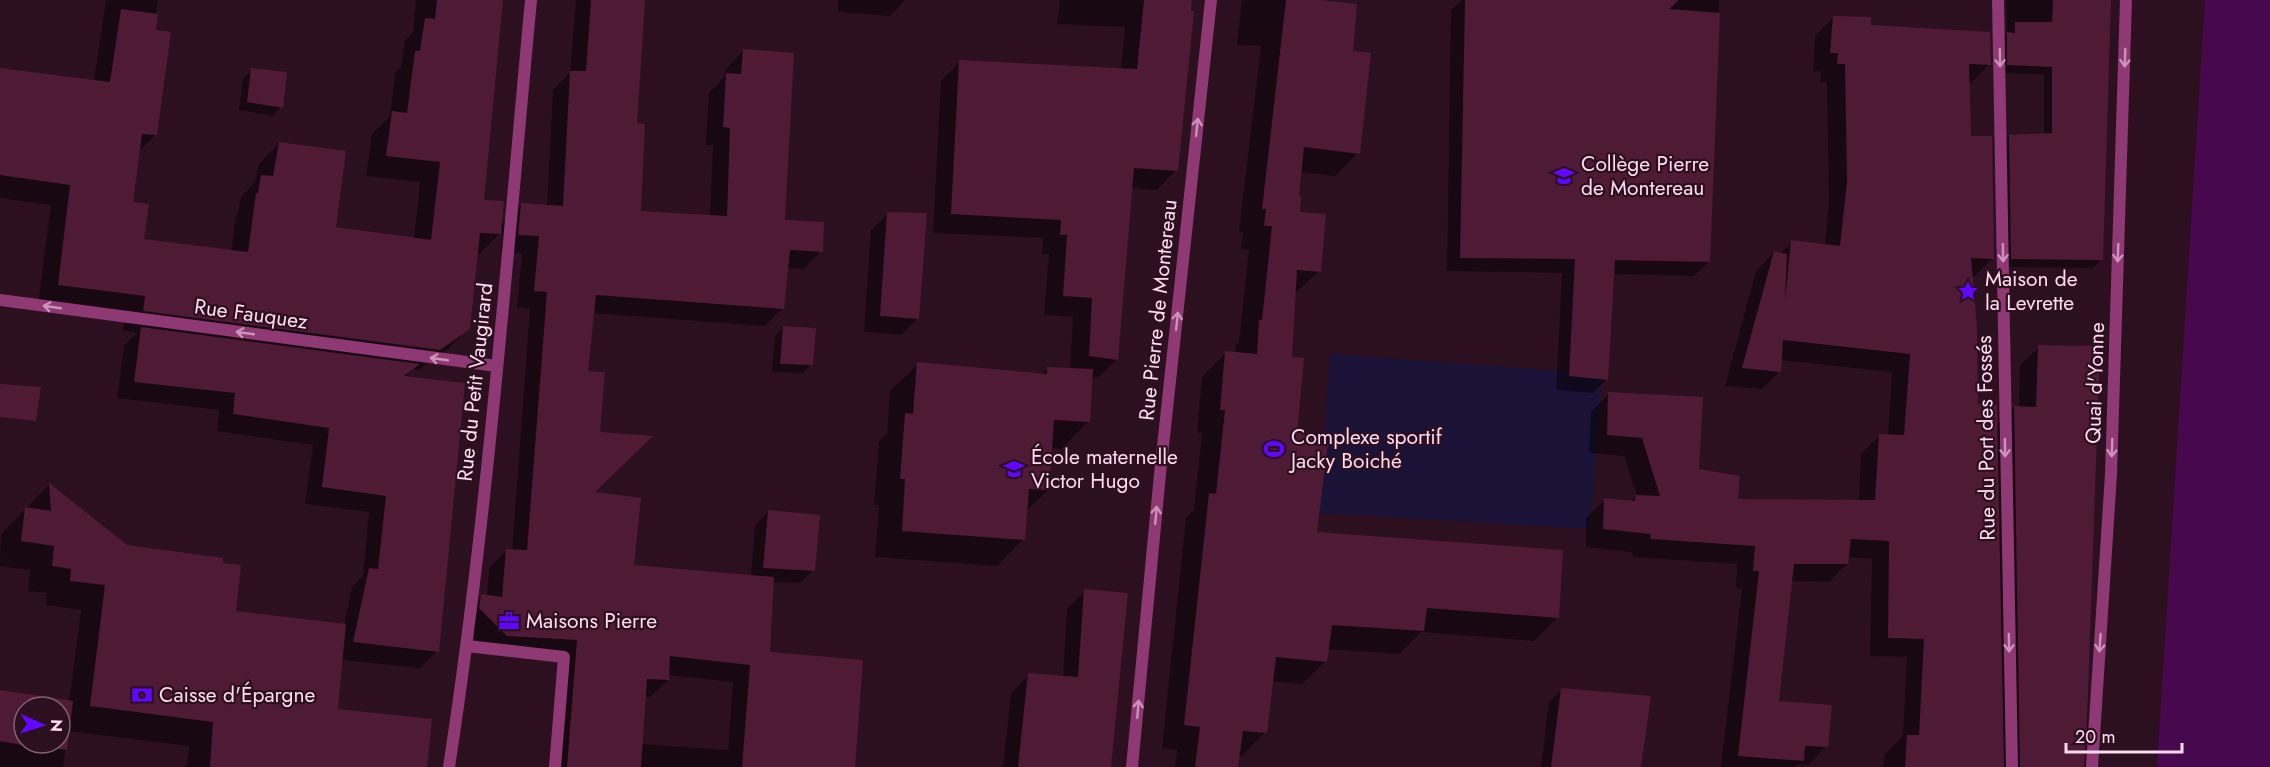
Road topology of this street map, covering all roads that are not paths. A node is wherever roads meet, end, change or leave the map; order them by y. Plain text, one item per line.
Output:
1 (531, 0) edge
2 (1211, 0) edge
3 (1998, 0) edge
4 (2126, 0) edge
5 (0, 300) edge
6 (497, 366) junction
7 (467, 646) junction
8 (449, 767) edge
9 (555, 767) edge
10 (1132, 767) edge
11 (2012, 767) edge
12 (2092, 767) edge

1 - 6 street, Rue du Petit Vaugirard
10 -> 2 street, Rue Pierre de Montereau
3 -> 11 street, Rue du Port des Fossés
4 -> 12 street, Quai d'Yonne
6 -> 5 street, Rue Fauquez
6 - 7 street, Rue du Petit Vaugirard
7 - 8 street, Rue du Petit Vaugirard
7 - 9 street

